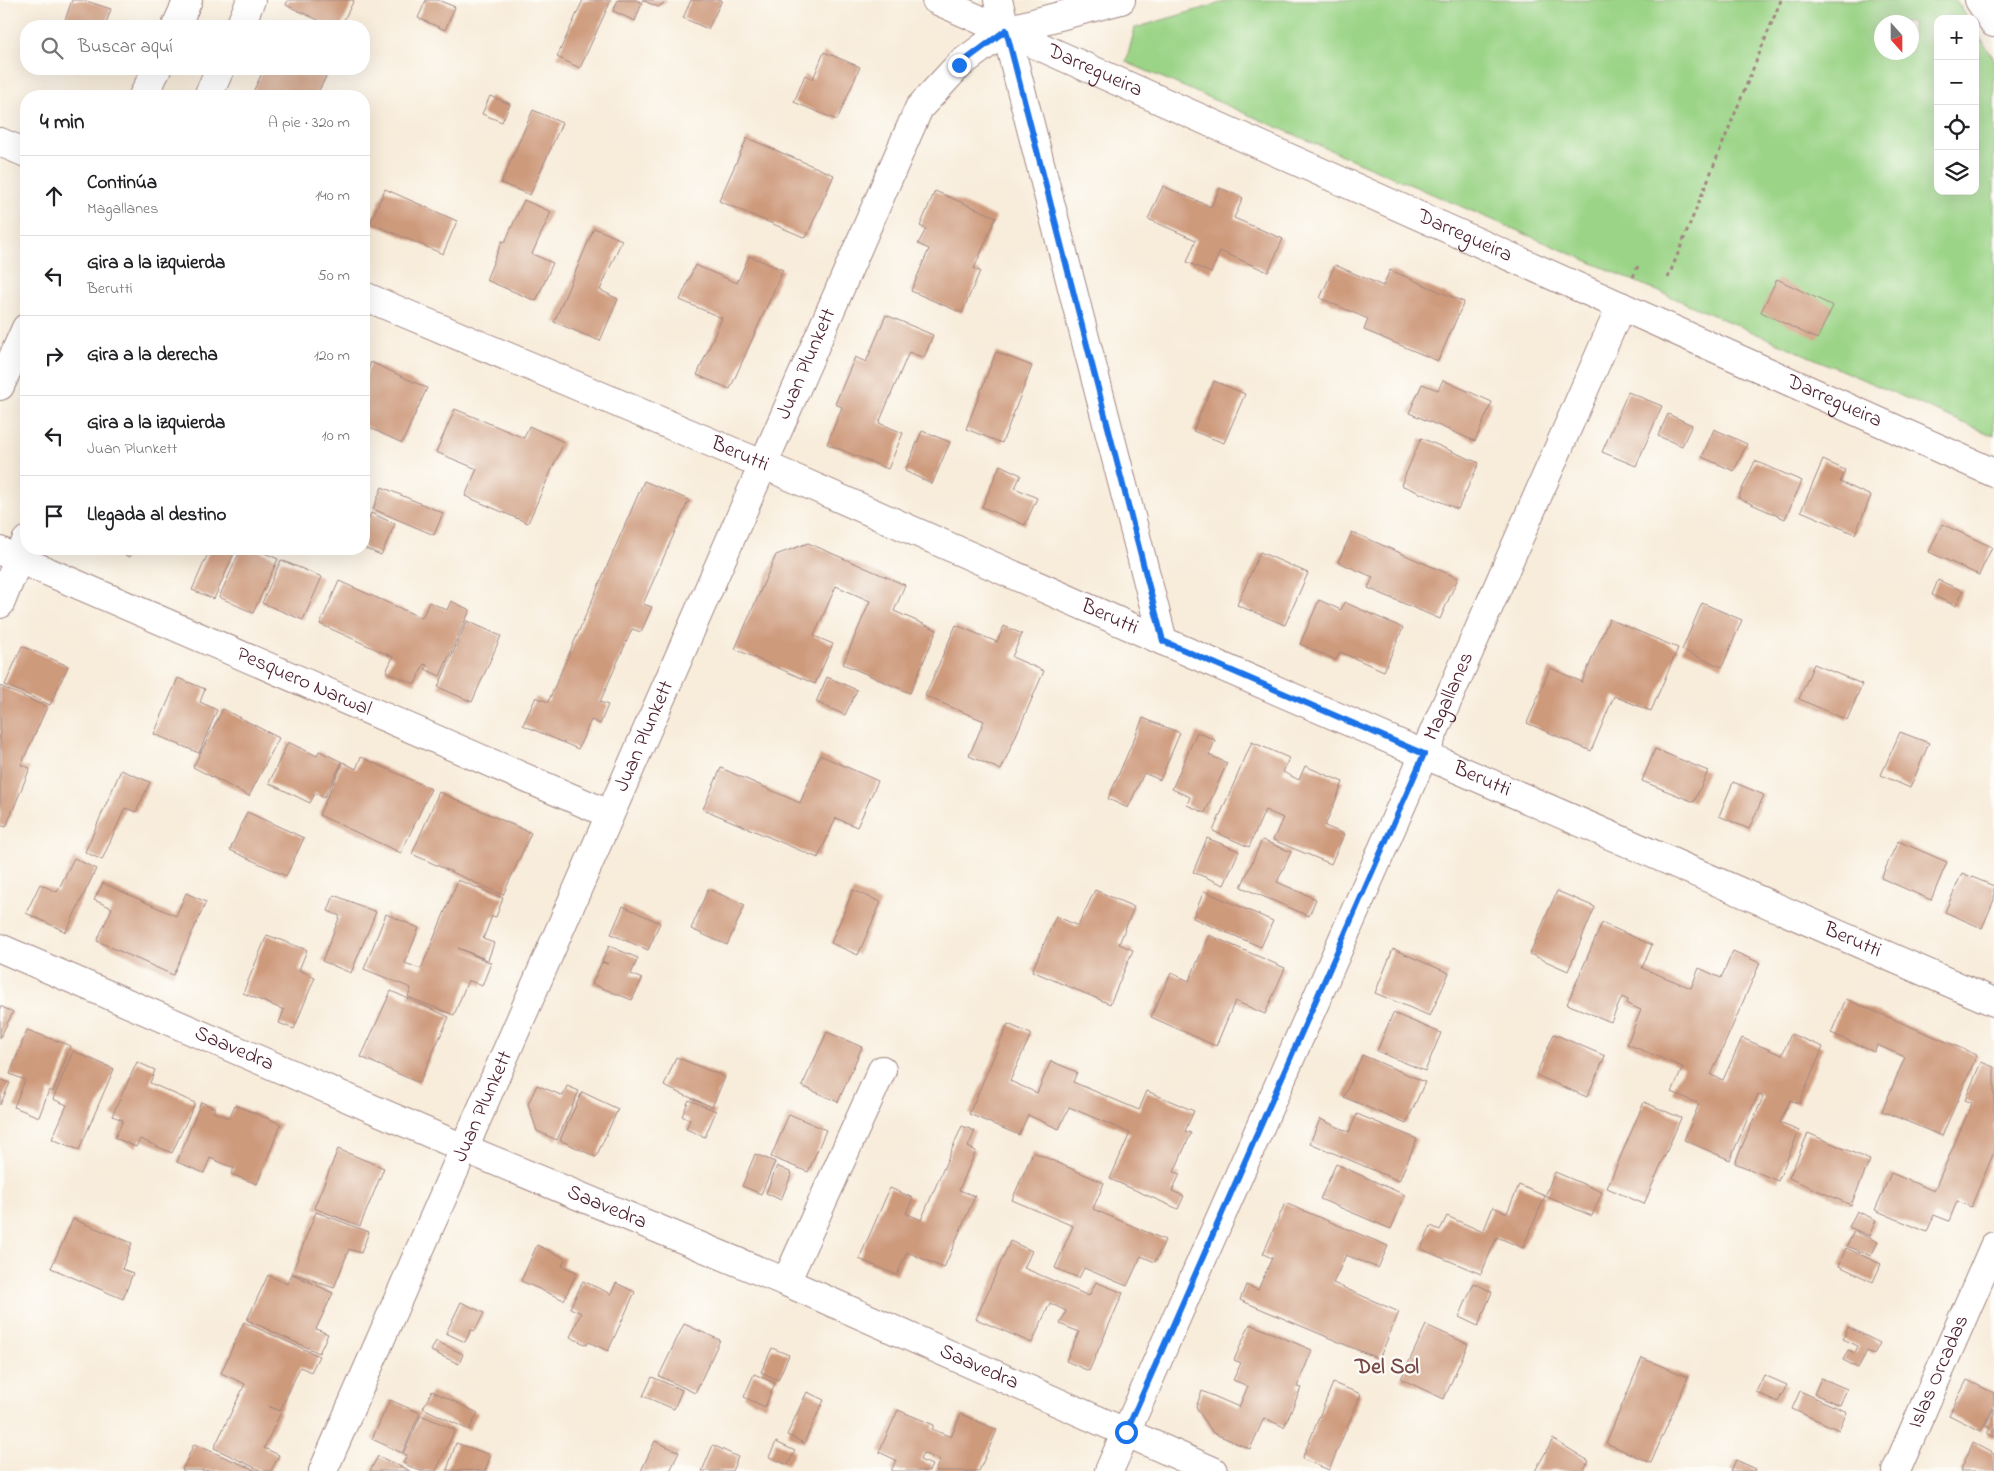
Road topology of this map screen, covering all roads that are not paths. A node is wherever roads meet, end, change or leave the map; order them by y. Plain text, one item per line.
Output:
1 (188, 0) edge
2 (251, 0) edge
3 (936, 0) edge
4 (998, 0) edge
5 (1121, 0) edge
6 (1979, 0) edge
7 (179, 20) edge
8 (243, 20) edge
9 (1994, 23) edge
10 (1006, 30) junction
11 (154, 75) edge
12 (217, 75) edge
13 (146, 90) edge
14 (211, 90) edge
15 (0, 142) edge
16 (20, 150) edge
17 (370, 299) edge
18 (1621, 306) junction
19 (20, 341) edge
20 (0, 386) edge
21 (762, 464) junction
22 (1994, 473) edge
23 (15, 550) edge
24 (26, 555) edge
25 (0, 604) edge
26 (1163, 641) junction
27 (1424, 754) junction
28 (609, 814) junction
29 (0, 948) edge
30 (1994, 1002) edge
31 (882, 1070) dead end
32 (466, 1149) junction
33 (1994, 1246) edge
34 (786, 1282) junction
35 (1126, 1432) junction
36 (323, 1471) edge
37 (1110, 1471) edge
38 (1213, 1471) edge
39 (1896, 1471) edge

1 - 7 street
2 - 8 street
3 - 10 street, Darregueira
4 - 10 street
5 - 10 street
6 - 9 street
10 - 18 street, Darregueira
10 - 21 street, Juan Plunkett
10 - 26 street
11 - 13 street
12 - 14 street
15 - 16 street
17 - 21 street, Berutti
18 - 22 street, Darregueira
18 - 27 street, Magallanes
19 - 20 street
21 - 26 street, Berutti
21 - 28 street, Juan Plunkett
23 - 25 street
24 - 28 street, Pesquero Narwal
26 - 27 street, Berutti
27 - 30 street, Berutti
27 - 35 street, Magallanes
28 - 32 street, Juan Plunkett
29 - 32 street, Saavedra
31 - 34 street
32 - 34 street, Saavedra
32 - 36 street, Juan Plunkett
33 - 39 street, Islas Orcadas
34 - 35 street, Saavedra
35 - 37 street, Magallanes
35 - 38 street, Saavedra

